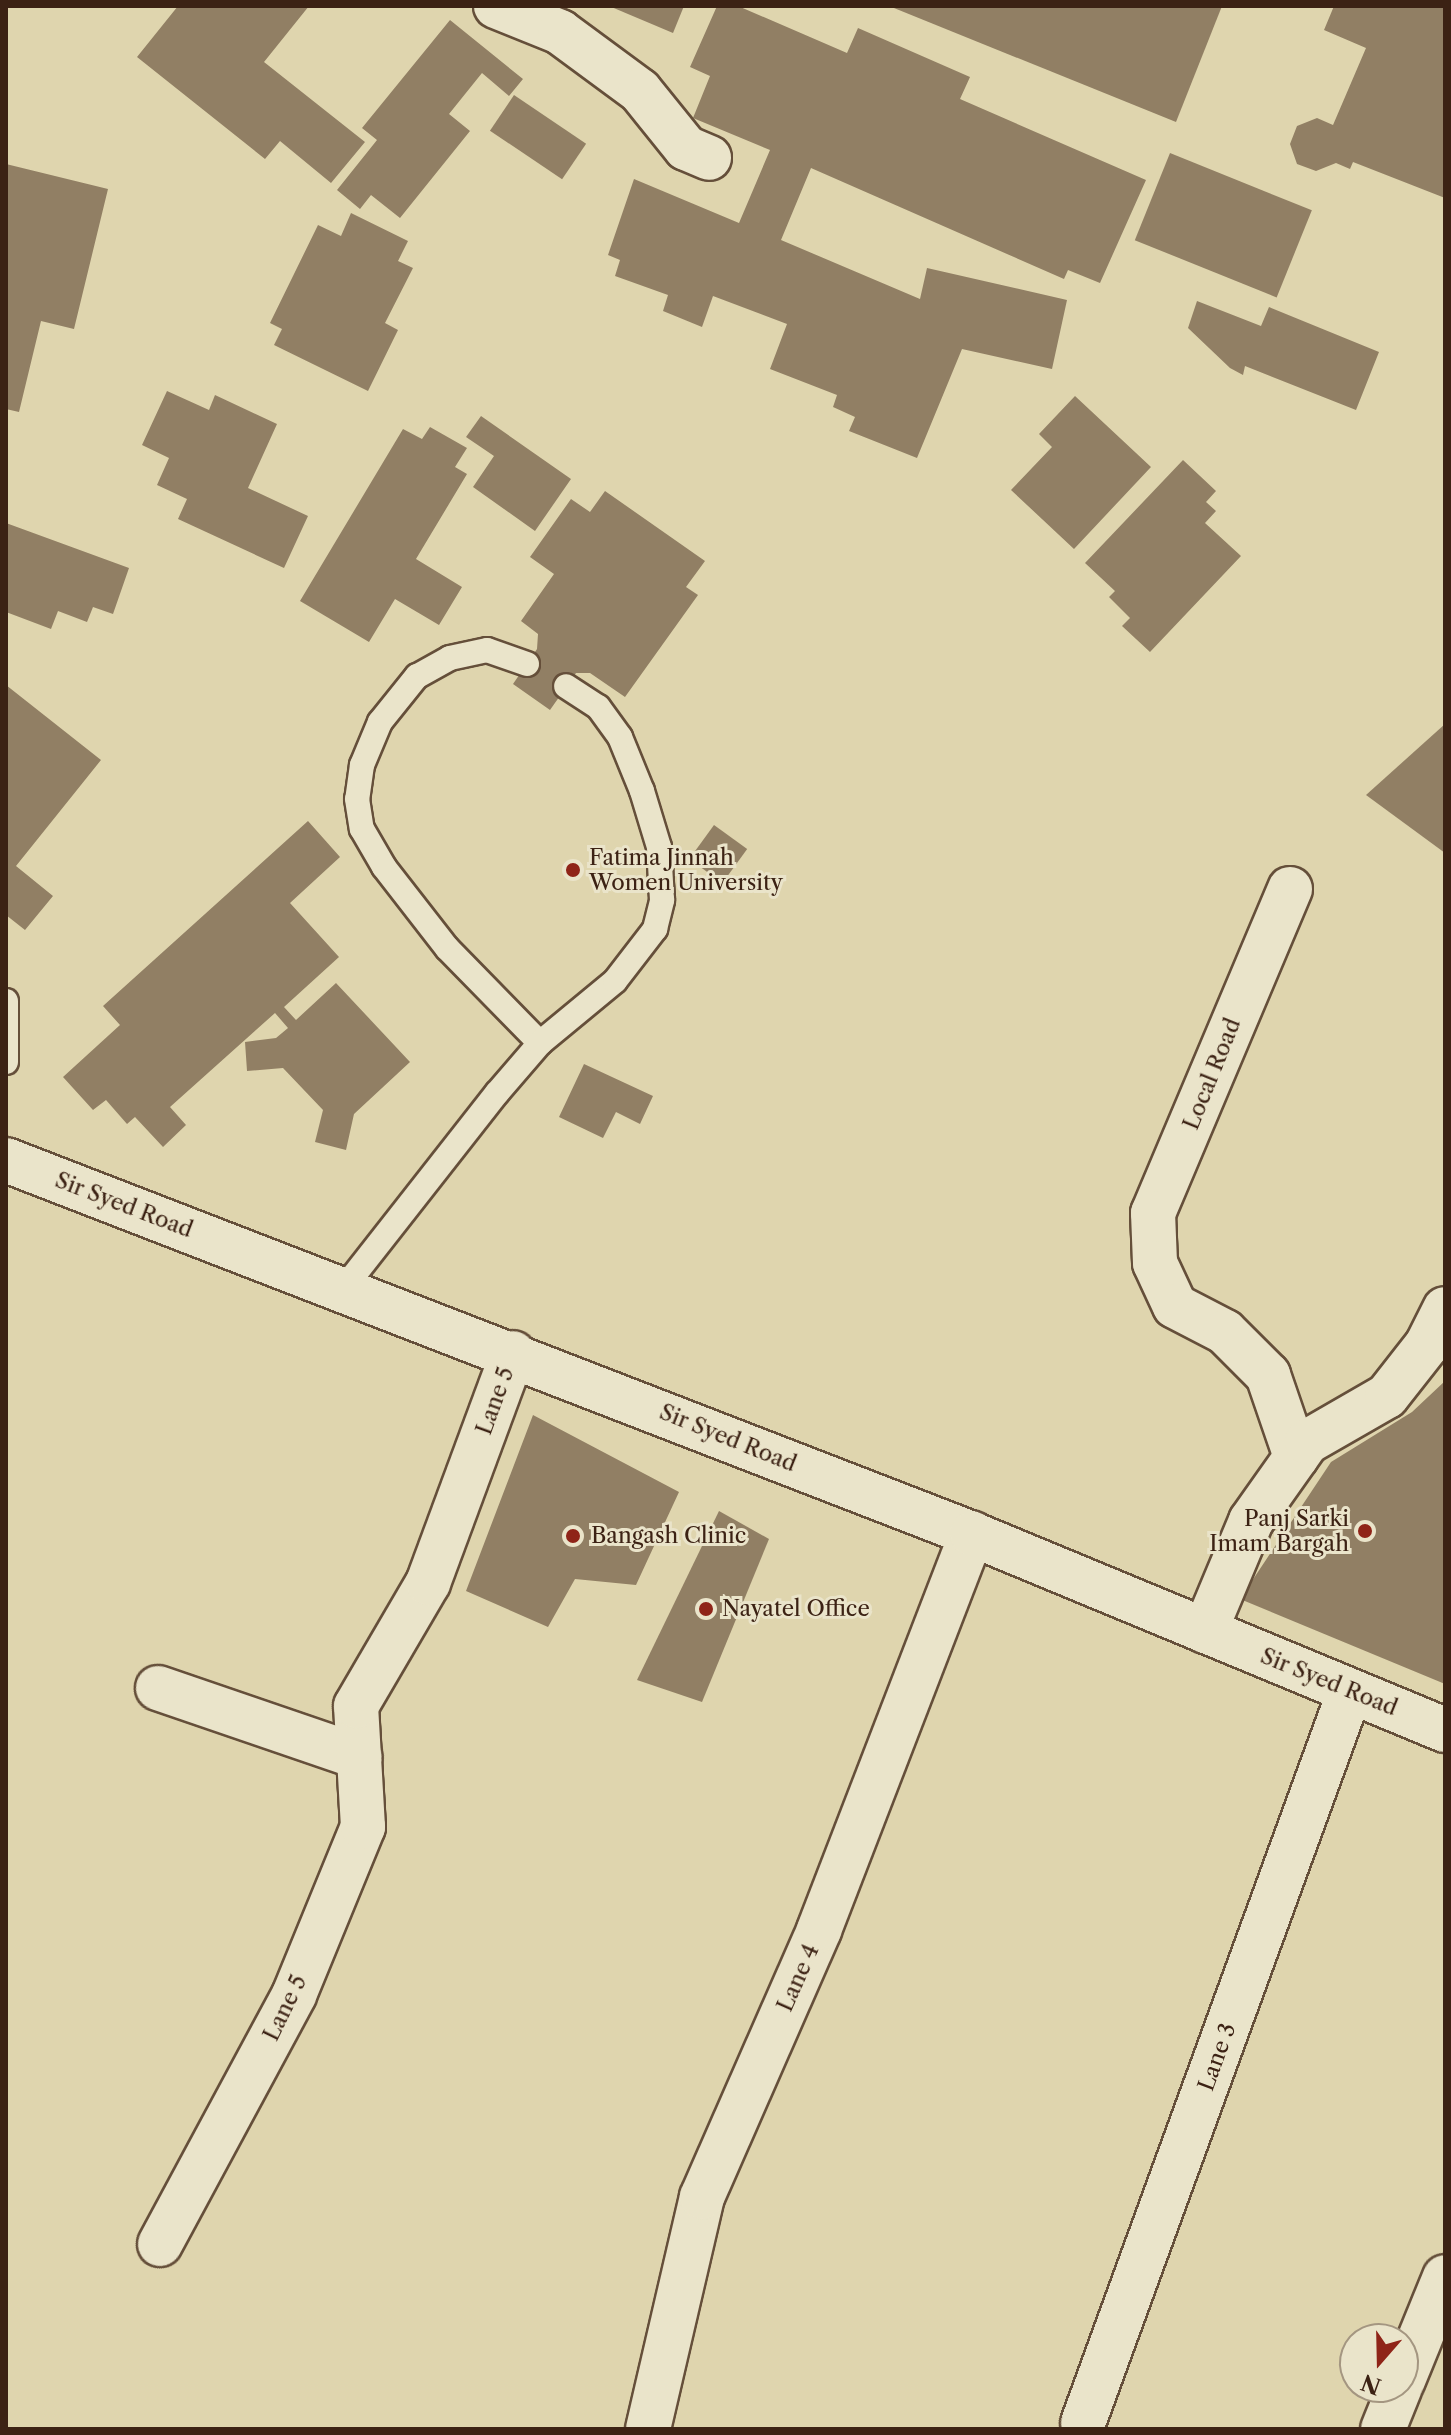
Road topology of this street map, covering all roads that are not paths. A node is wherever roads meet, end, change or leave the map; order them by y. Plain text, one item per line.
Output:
1 (496, 6) edge
2 (709, 158) dead end
3 (527, 664) dead end
4 (566, 686) dead end
5 (1290, 889) dead end
6 (6, 1001) edge
7 (540, 1043) junction
8 (6, 1062) edge
9 (6, 1160) edge
10 (344, 1288) junction
11 (1445, 1309) edge
12 (513, 1353) junction
13 (1296, 1457) junction
14 (972, 1534) junction
15 (1205, 1631) junction
16 (158, 1688) dead end
17 (1350, 1691) junction
18 (1445, 1730) edge
19 (359, 1757) junction
20 (160, 2244) dead end
21 (1445, 2277) edge
22 (1419, 2341) edge
23 (1394, 2403) edge
24 (1083, 2423) dead end
25 (648, 2429) edge
26 (1383, 2429) edge

1 - 2 street
3 - 7 lane
4 - 7 lane
5 - 13 street, Local Road
6 - 8 lane
7 - 10 lane
9 - 10 street, Sir Syed Road
10 - 12 street, Sir Syed Road
11 - 13 street
12 - 14 street, Sir Syed Road
12 - 19 street, Lane 5
13 - 15 street
14 - 15 street, Sir Syed Road
14 - 25 street, Lane 4
15 - 17 street, Sir Syed Road
16 - 19 street
17 - 18 street, Sir Syed Road
17 - 24 street, Lane 3
19 - 20 street, Lane 5
21 - 22 street
23 - 26 street

